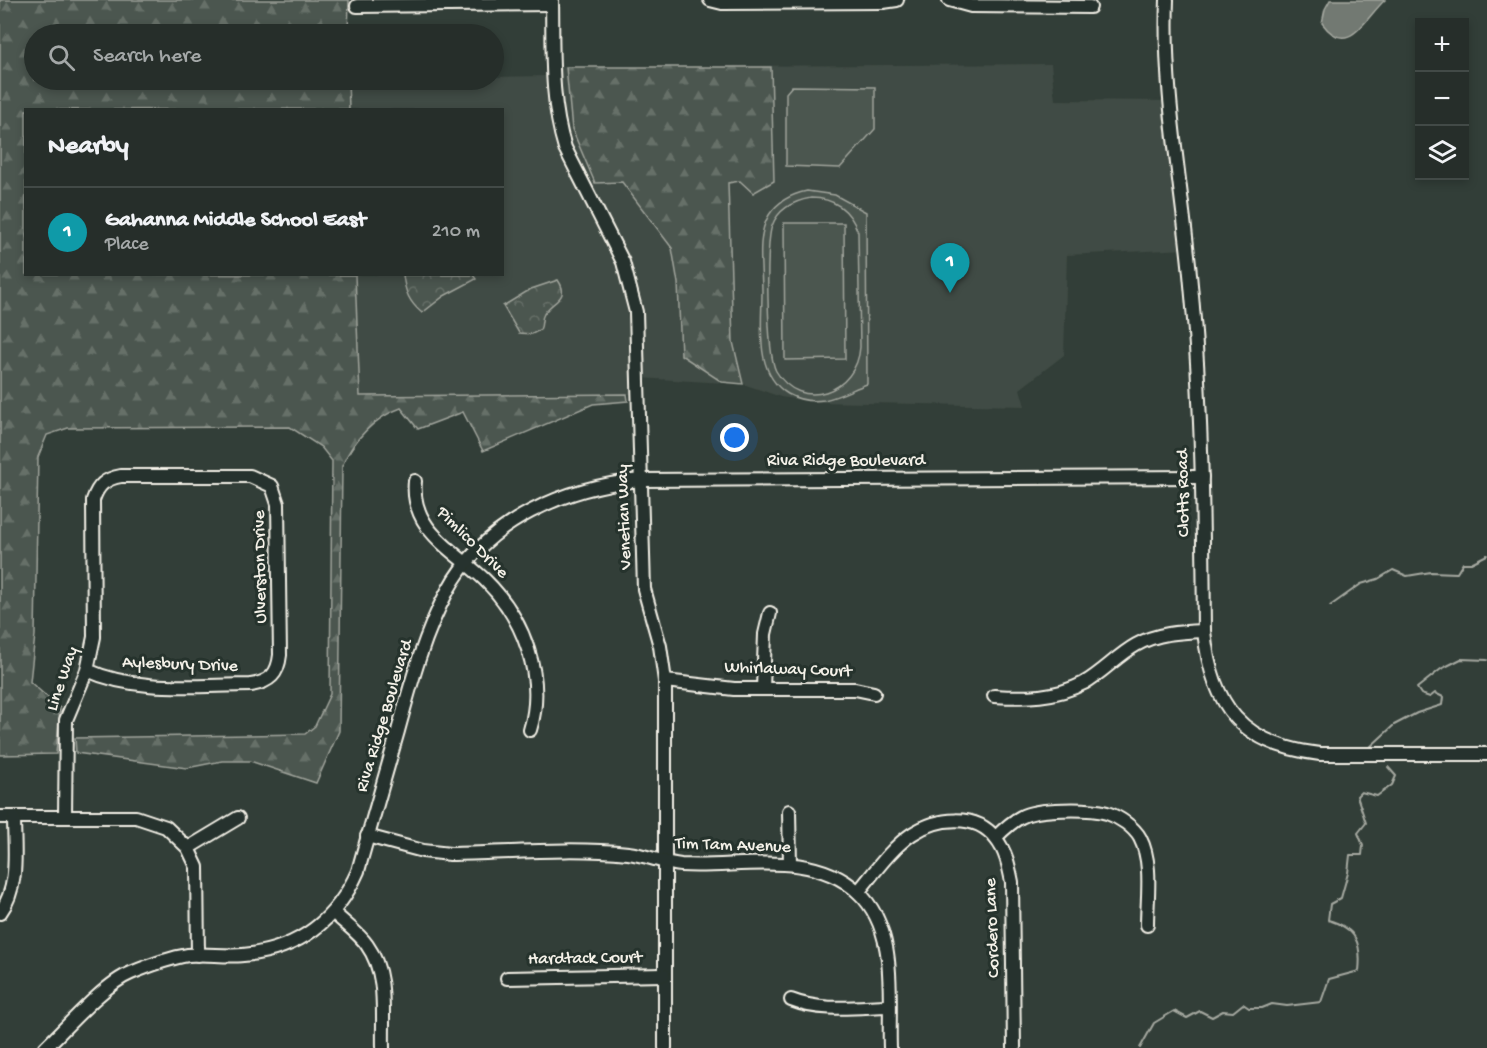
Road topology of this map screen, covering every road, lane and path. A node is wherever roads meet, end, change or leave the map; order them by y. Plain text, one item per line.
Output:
1 (710, 0) edge
2 (897, 0) edge
3 (949, 0) edge
4 (1167, 0) edge
5 (805, 1) edge
6 (418, 2) edge
7 (552, 2) edge
8 (357, 6) dead end
9 (1090, 7) dead end
10 (1202, 477) junction
11 (642, 480) junction
12 (415, 481) dead end
13 (102, 483) joint
14 (467, 564) junction
15 (771, 613) dead end
16 (1204, 631) junction
17 (87, 670) junction
18 (273, 677) joint
19 (665, 681) junction
20 (763, 689) junction
21 (873, 693) dead end
22 (994, 696) dead end
23 (530, 730) dead end
24 (1487, 754) edge
25 (789, 811) dead end
26 (0, 817) edge
27 (65, 817) junction
28 (14, 818) junction
29 (238, 818) dead end
30 (368, 836) junction
31 (996, 837) junction
32 (188, 848) junction
33 (665, 862) junction
34 (790, 864) junction
35 (858, 892) junction
36 (0, 913) edge
37 (334, 913) junction
38 (1147, 925) dead end
39 (198, 955) junction
40 (664, 975) junction
41 (507, 978) dead end
42 (791, 1000) dead end
43 (888, 1006) junction
44 (45, 1048) edge
45 (383, 1048) edge
46 (665, 1048) edge
47 (890, 1048) edge
48 (1014, 1048) edge

1 - 5 street
2 - 5 street
3 - 9 street
4 - 10 street, Clotts Road
6 - 7 street
6 - 8 street
7 - 11 street, Venetian Way
10 - 11 street, Riva Ridge Boulevard
10 - 16 street, Clotts Road
11 - 14 street, Riva Ridge Boulevard
11 - 19 street, Venetian Way
12 - 14 street, Pimlico Drive
13 - 17 street, Line Way
13 - 18 street, Ulverston Drive
14 - 23 street, Pimlico Drive
14 - 30 street, Riva Ridge Boulevard
15 - 20 street
16 - 22 street
16 - 24 street, Clotts Road
17 - 18 street, Aylesbury Drive
17 - 27 street, Line Way
19 - 20 street, Whirlaway Court
19 - 33 street, Venetian Way
20 - 21 street, Whirlaway Court
25 - 34 street
26 - 28 street
27 - 28 street
27 - 32 street
28 - 36 street
29 - 32 street
30 - 33 street, Tim Tam Avenue
30 - 37 street, Riva Ridge Boulevard
31 - 35 street
31 - 38 street
31 - 48 street, Cordero Lane
32 - 39 street
33 - 34 street, Tim Tam Avenue
33 - 40 street, Venetian Way
34 - 35 street, Tim Tam Avenue
35 - 43 street, Tim Tam Avenue
37 - 39 street, Riva Ridge Boulevard
37 - 45 street
39 - 44 street, Riva Ridge Boulevard
40 - 41 street, Hardtack Court
40 - 46 street, Venetian Way
42 - 43 street
43 - 47 street, Tim Tam Avenue

